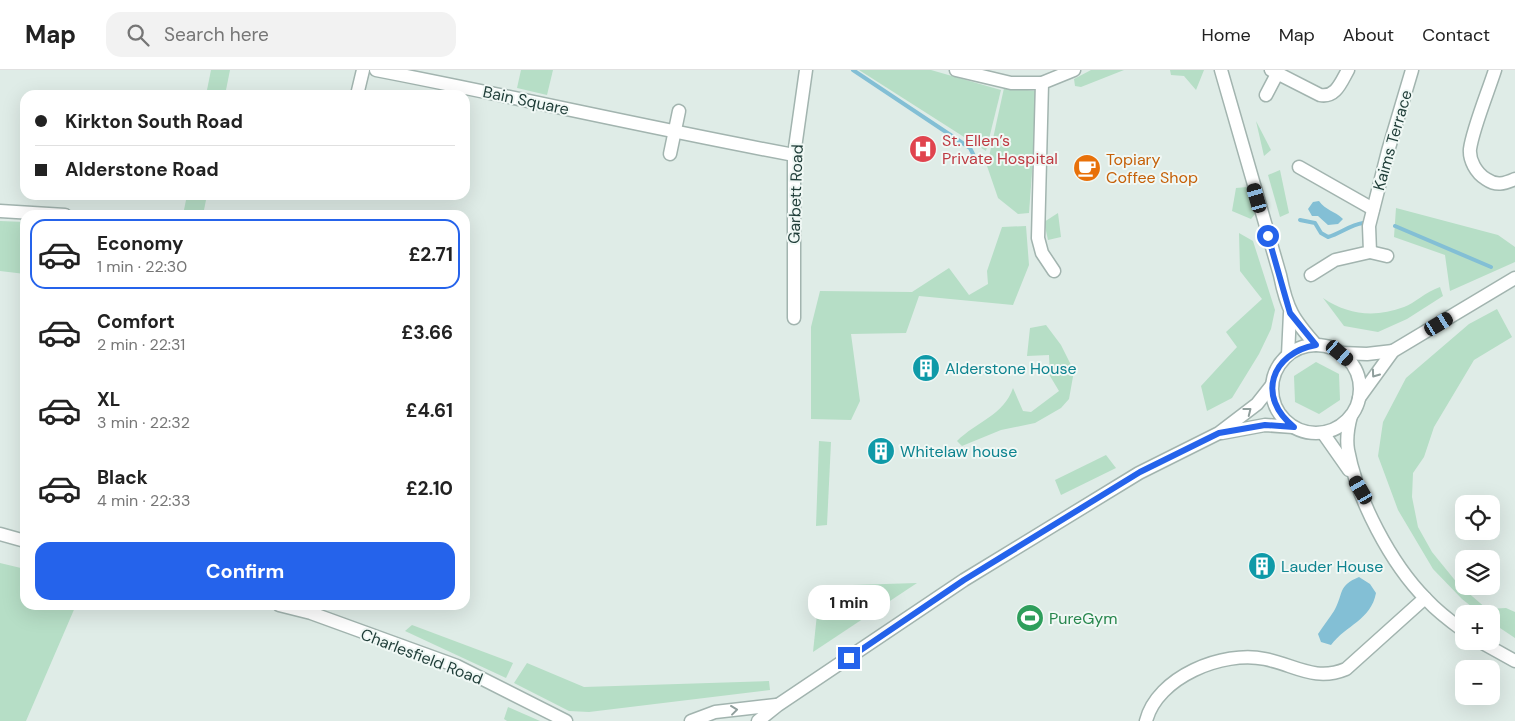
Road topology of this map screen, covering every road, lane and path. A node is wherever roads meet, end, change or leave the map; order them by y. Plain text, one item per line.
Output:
1 (363, 70) edge
2 (376, 70) edge
3 (806, 70) edge
4 (956, 70) edge
5 (1074, 70) edge
6 (1221, 70) edge
7 (1348, 70) edge
8 (1412, 70) edge
9 (1495, 70) edge
10 (1274, 72) edge
11 (1042, 83) junction
12 (358, 90) edge
13 (1266, 95) dead end
14 (679, 111) dead end
15 (675, 133) junction
16 (670, 154) dead end
17 (794, 155) junction
18 (1299, 167) dead end
19 (1515, 179) edge
20 (1373, 209) junction
21 (0, 210) edge
22 (20, 212) edge
23 (1370, 252) junction
24 (1387, 256) dead end
25 (1054, 271) dead end
26 (1311, 275) dead end
27 (1515, 278) edge
28 (1290, 313) junction
29 (794, 318) dead end
30 (1316, 345) junction
31 (1393, 351) junction
32 (1340, 353) junction
33 (1288, 355) junction
34 (1272, 385) junction
35 (1359, 398) junction
36 (1351, 416) junction
37 (1294, 427) junction
38 (1219, 433) junction
39 (1323, 433) junction
40 (1361, 490) junction
41 (0, 534) edge
42 (20, 540) edge
43 (1424, 598) junction
44 (299, 610) edge
45 (1455, 624) edge
46 (1495, 650) edge
47 (1515, 661) edge
48 (778, 705) junction
49 (564, 719) edge
50 (578, 721) edge
51 (691, 721) edge
52 (758, 721) edge
53 (1146, 721) edge

1 - 12 street
2 - 15 street, Bain Square
3 - 17 street, Garbett Road
4 - 11 street
5 - 11 street
6 - 28 street
7 - 10 street
8 - 20 street, Kaims Terrace
9 - 19 street
10 - 13 street
11 - 25 street
14 - 15 street
15 - 16 street
15 - 17 street, Bain Square
17 - 29 street, Garbett Road
18 - 20 street, Kaims Terrace
20 - 23 street, Kaims Terrace
21 - 22 street
23 - 24 street
23 - 26 street
27 - 31 street
28 - 30 street
28 - 33 street
30 - 32 street
30 - 33 street
31 - 32 street
31 -> 35 street
32 - 35 street
33 - 34 street
34 - 37 street
38 -> 34 street
35 - 36 street
36 - 39 street
36 - 40 street
37 - 38 street
37 - 39 street
38 - 48 street
39 - 40 street
40 - 43 street
41 - 42 street
43 - 45 street
43 - 53 street
44 - 49 street, Charlesfield Road
46 - 47 street
51 -> 48 street
48 - 52 street
49 - 50 street, Charlesfield Road

